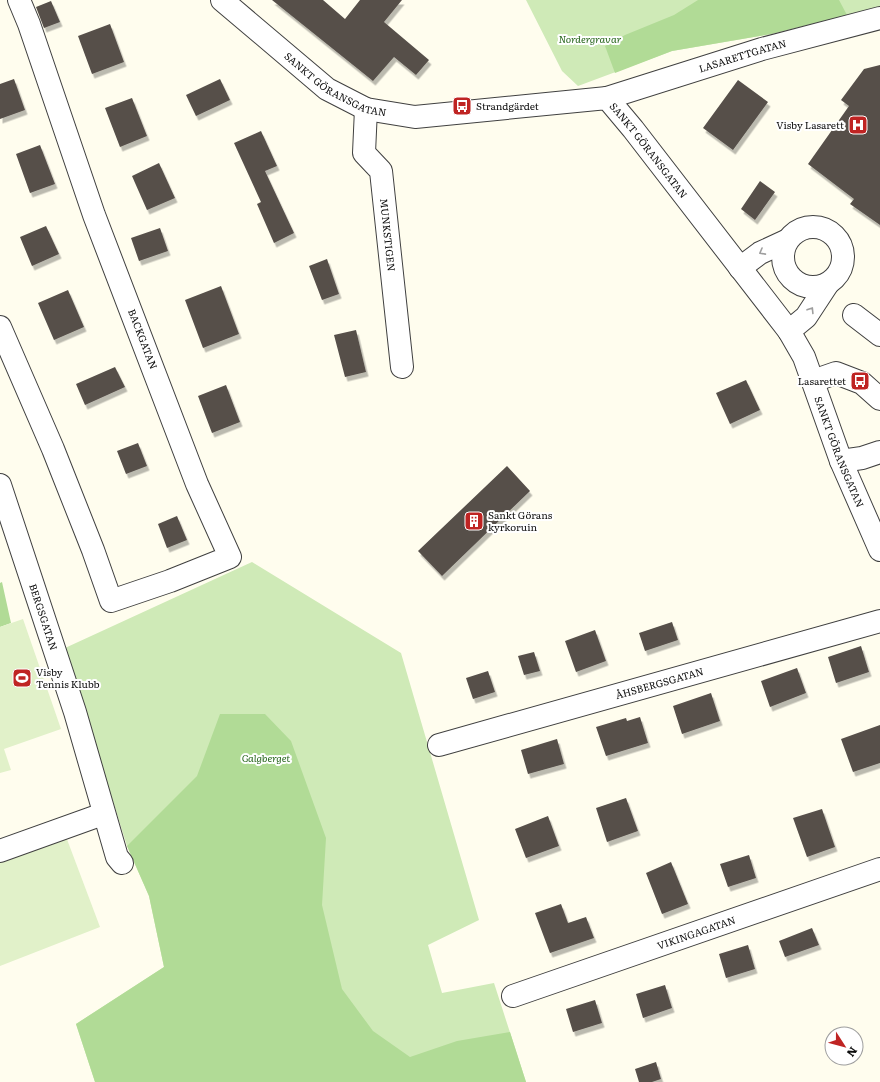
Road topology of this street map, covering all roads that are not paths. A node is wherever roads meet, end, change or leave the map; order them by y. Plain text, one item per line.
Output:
1 (19, 0) edge
2 (222, 0) edge
3 (880, 18) edge
4 (607, 98) junction
5 (366, 109) junction
6 (786, 241) junction
7 (740, 268) junction
8 (827, 285) junction
9 (854, 315) dead end
10 (0, 327) edge
11 (789, 331) junction
12 (880, 335) edge
13 (402, 367) dead end
14 (813, 381) junction
15 (880, 399) edge
16 (880, 452) edge
17 (841, 461) junction
18 (0, 485) edge
19 (880, 550) edge
20 (880, 621) edge
21 (439, 745) dead end
22 (103, 814) junction
23 (0, 851) edge
24 (122, 863) dead end
25 (880, 868) edge
26 (513, 996) dead end

1 - 10 street, BACKGATAN
2 - 5 street, SANKT GÖRANSGATAN
3 - 4 street, LASARETTGATAN
4 - 5 street, SANKT GÖRANSGATAN
4 - 7 street, SANKT GÖRANSGATAN
5 - 13 street, MUNKSTIGEN
6 -> 7 street
6 - 8 street
6 - 8 street
7 - 11 street, SANKT GÖRANSGATAN
11 -> 8 street
9 - 12 street
11 - 14 street, SANKT GÖRANSGATAN
14 - 15 street
14 - 17 street, SANKT GÖRANSGATAN
16 - 17 street
17 - 19 street, SANKT GÖRANSGATAN
18 - 22 street, BERGSGATAN
20 - 21 street, ÅHSBERGSGATAN
22 - 23 street
22 - 24 street, BERGSGATAN
25 - 26 street, VIKINGAGATAN

